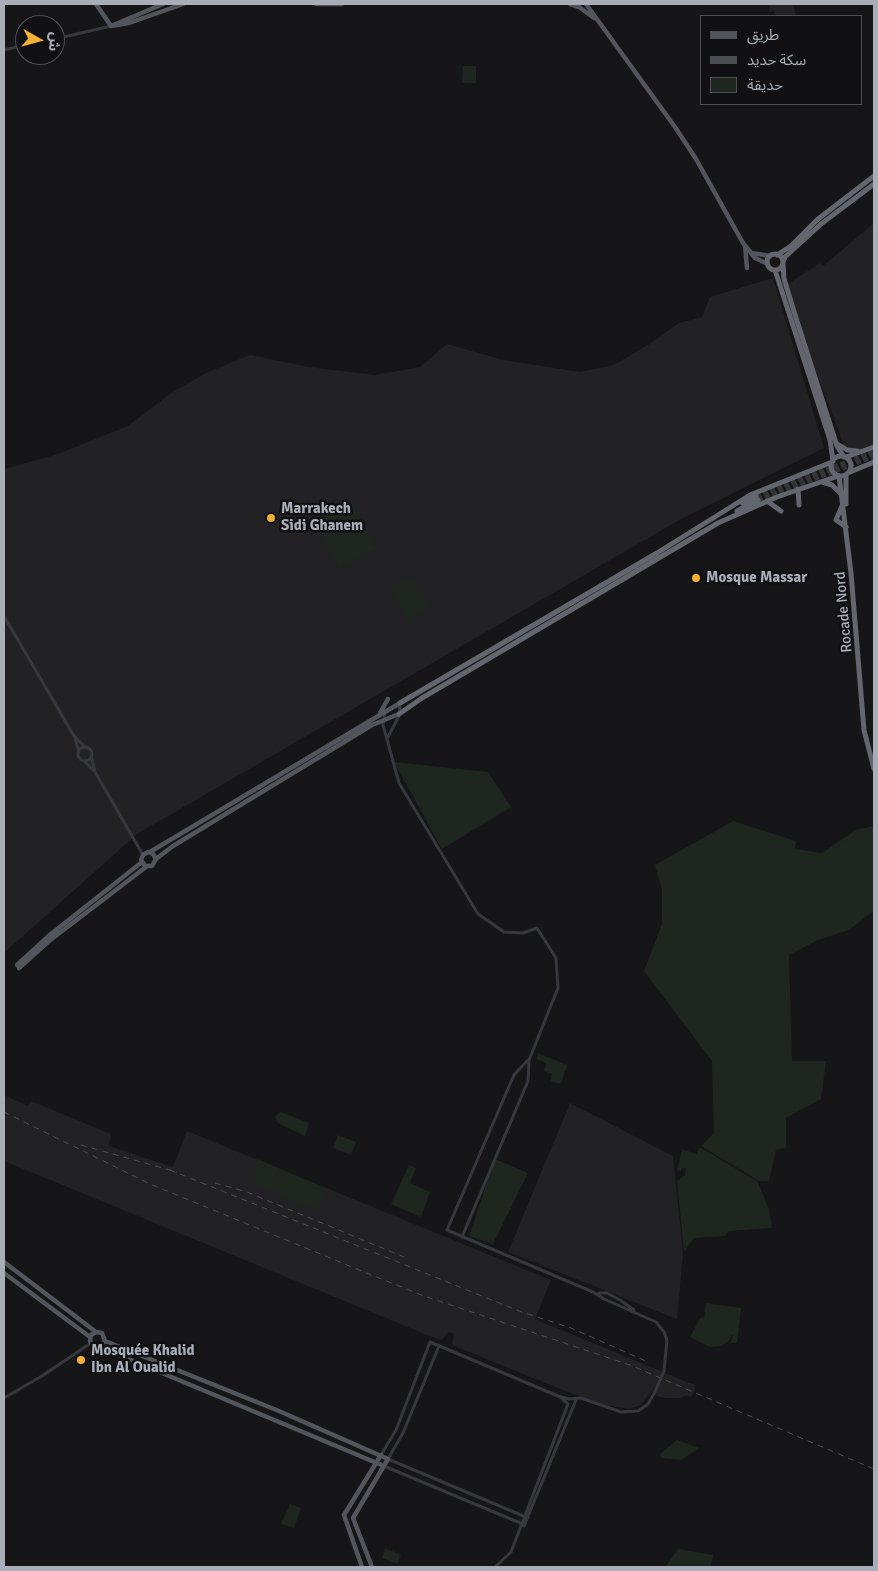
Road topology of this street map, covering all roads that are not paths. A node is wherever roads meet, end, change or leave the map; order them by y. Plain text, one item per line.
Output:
1 (96, 4) edge
2 (163, 4) edge
3 (183, 4) edge
4 (316, 4) edge
5 (342, 4) edge
6 (570, 4) edge
7 (583, 5) edge
8 (111, 26) junction
9 (65, 36) edge
10 (874, 176) edge
11 (874, 184) edge
12 (745, 246) junction
13 (751, 252) junction
14 (777, 255) junction
15 (770, 256) junction
16 (783, 263) junction
17 (768, 264) junction
18 (746, 268) dead end
19 (775, 270) junction
20 (836, 443) junction
21 (874, 447) edge
22 (860, 452) junction
23 (845, 457) junction
24 (833, 461) junction
25 (874, 462) edge
26 (848, 474) junction
27 (839, 476) junction
28 (819, 482) junction
29 (798, 489) junction
30 (842, 495) junction
31 (767, 501) junction
32 (843, 502) junction
33 (799, 504) dead end
34 (781, 511) dead end
35 (721, 513) junction
36 (725, 520) junction
37 (847, 528) junction
38 (4, 616) edge
39 (388, 699) dead end
40 (400, 703) junction
41 (386, 710) junction
42 (400, 714) junction
43 (377, 716) junction
44 (383, 720) junction
45 (74, 736) junction
46 (388, 738) junction
47 (867, 746) junction
48 (86, 748) junction
49 (79, 751) junction
50 (91, 756) junction
51 (84, 761) junction
52 (874, 769) edge
53 (95, 772) junction
54 (150, 852) junction
55 (143, 855) junction
56 (156, 859) junction
57 (142, 862) junction
58 (146, 867) junction
59 (52, 936) junction
60 (18, 966) dead end
61 (529, 1060) junction
62 (462, 1237) junction
63 (4, 1262) edge
64 (4, 1273) edge
65 (603, 1295) junction
66 (608, 1295) junction
67 (607, 1300) junction
68 (619, 1304) junction
69 (630, 1306) junction
70 (636, 1312) junction
71 (96, 1332) junction
72 (90, 1337) junction
73 (105, 1341) junction
74 (90, 1343) junction
75 (439, 1346) junction
76 (100, 1347) junction
77 (4, 1398) edge
78 (571, 1401) junction
79 (573, 1406) junction
80 (381, 1455) junction
81 (388, 1459) junction
82 (376, 1463) junction
83 (384, 1466) junction
84 (523, 1516) junction
85 (528, 1518) junction
86 (520, 1523) junction
87 (525, 1526) junction
88 (520, 1530) junction
89 (362, 1567) edge
90 (372, 1567) edge
91 (495, 1567) edge

1 - 8 main road
2 - 8 main road
3 - 8 main road
4 - 5 main road
6 - 7 main road
7 - 12 main road
8 - 9 street
10 - 14 highway
11 - 16 highway
12 - 13 main road
12 - 18 main road
13 - 15 main road
13 - 17 main road
14 - 15 highway
14 - 16 highway
15 - 17 highway
16 - 19 highway
16 - 20 highway
17 - 19 highway
19 - 24 highway
20 - 22 highway
20 - 23 highway
21 - 22 highway
22 - 23 highway
23 - 24 highway
23 - 26 highway
24 - 27 highway
24 - 35 highway
25 - 26 highway
26 - 27 highway
26 - 47 highway, Rocade Nord
27 - 28 highway
27 - 30 highway, Rocade Nord
28 - 29 highway
28 - 30 highway
29 - 31 highway
29 - 33 highway
30 - 32 highway, Rocade Nord
31 - 34 highway
31 - 36 highway
32 - 37 highway, Rocade Nord
32 - 37 highway
35 - 36 highway
35 - 40 highway
36 - 42 highway
37 - 47 highway, Rocade Nord
38 - 45 street
39 - 43 main road
40 - 41 main road
40 - 42 street
41 - 43 main road
41 - 44 street
42 - 44 main road
42 - 46 street
43 - 54 main road
44 - 46 street
44 - 56 main road
45 - 48 street
45 - 49 street
46 - 61 street
47 - 52 highway, Rocade Nord
48 - 49 street
48 - 50 street
49 - 51 street
50 - 51 street
50 - 53 street
51 - 53 street
53 - 55 street
54 - 55 main road
54 - 56 main road
55 - 57 main road
56 - 58 main road
57 - 58 main road
57 - 59 main road
58 - 59 main road
59 - 60 main road
61 - 62 street
61 - 62 street
62 - 65 street
63 - 71 main road
64 - 72 main road
65 - 66 street
65 - 67 street
66 - 67 street
66 - 69 street
67 - 68 street
68 - 69 street
68 - 70 street
69 - 70 street
70 - 78 street, bridge
71 - 72 main road
71 - 73 main road
72 - 74 main road
73 - 76 main road
73 - 80 main road
74 - 76 main road
74 - 77 street
75 - 78 street
75 - 80 street
75 - 81 street
76 - 82 main road
78 - 79 street
78 - 79 street
78 - 84 street
79 - 85 street
80 - 81 main road
80 - 82 main road
81 - 83 main road
81 - 84 street
82 - 83 main road
82 - 89 main road
83 - 86 street
83 - 90 main road
84 - 85 street
84 - 86 street
85 - 87 street
86 - 87 street
86 - 88 street
87 - 88 street
88 - 91 street

